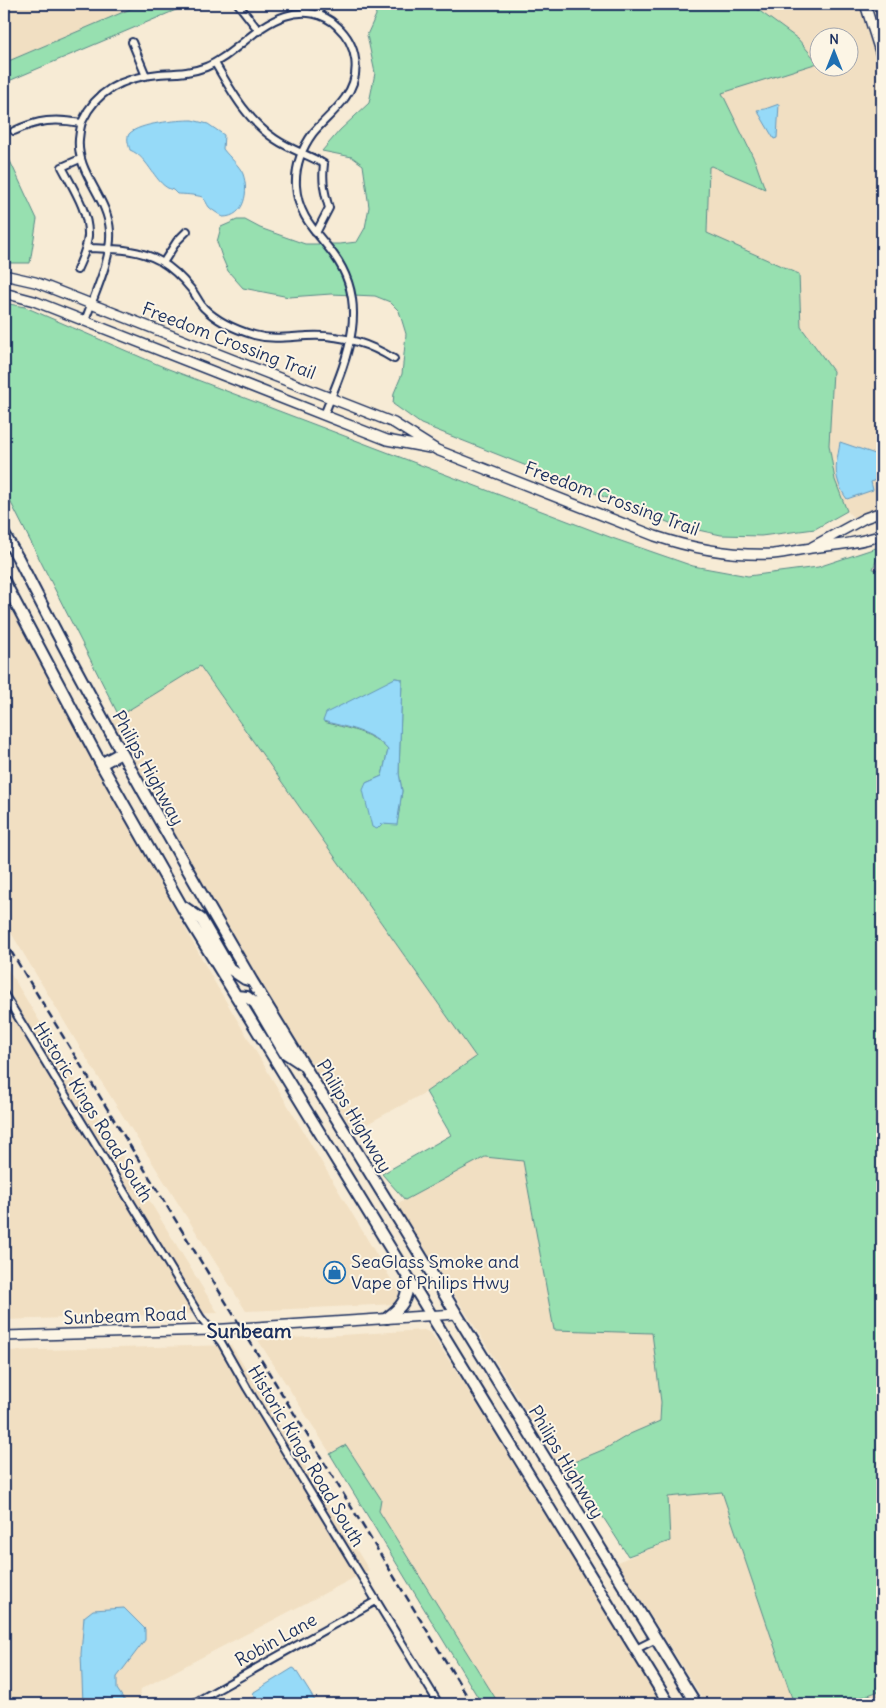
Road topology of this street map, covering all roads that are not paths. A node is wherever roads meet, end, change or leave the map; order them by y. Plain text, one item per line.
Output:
1 (238, 4) edge
2 (322, 4) edge
3 (865, 4) edge
4 (318, 14) junction
5 (259, 31) junction
6 (132, 42) dead end
7 (882, 58) edge
8 (215, 63) junction
9 (146, 76) junction
10 (81, 123) junction
11 (14, 131) dead end
12 (301, 153) junction
13 (80, 159) junction
14 (187, 231) dead end
15 (316, 234) junction
16 (86, 248) junction
17 (109, 249) junction
18 (163, 263) junction
19 (78, 270) dead end
20 (4, 275) edge
21 (4, 293) edge
22 (91, 304) junction
23 (85, 321) junction
24 (352, 340) junction
25 (394, 359) dead end
26 (331, 399) junction
27 (324, 416) junction
28 (437, 450) junction
29 (882, 512) edge
30 (4, 534) edge
31 (882, 535) edge
32 (810, 548) junction
33 (4, 580) edge
34 (121, 753) junction
35 (101, 764) junction
36 (181, 905) junction
37 (252, 981) junction
38 (4, 994) edge
39 (236, 996) junction
40 (305, 1066) junction
41 (409, 1280) junction
42 (456, 1314) junction
43 (431, 1316) junction
44 (387, 1318) junction
45 (210, 1330) junction
46 (4, 1336) edge
47 (376, 1601) junction
48 (656, 1639) junction
49 (636, 1649) junction
50 (192, 1704) edge
51 (439, 1704) edge
52 (669, 1704) edge
53 (696, 1704) edge

1 - 5 street
2 - 4 street
3 - 7 street
4 - 5 street
4 - 12 street
5 - 8 street
6 - 9 street
8 - 9 street
8 - 12 street
9 - 10 street
10 - 11 street
10 - 13 street
12 - 15 street
12 - 15 street
13 - 16 street
13 - 17 street
14 - 18 street
15 - 24 street
16 - 17 street
16 - 19 street
17 - 18 street
17 - 22 street
18 - 24 street
20 - 22 street, Freedom Crossing Trail
21 - 23 street, Freedom Crossing Trail
22 - 23 street
22 - 26 street, Freedom Crossing Trail
23 - 27 street, Freedom Crossing Trail
24 - 25 street
24 - 26 street
26 - 27 street
26 - 28 street, Freedom Crossing Trail
27 - 28 street, Freedom Crossing Trail
28 - 32 street, Freedom Crossing Trail
29 - 32 street, Freedom Crossing Trail
30 - 34 main road, Philips Highway
31 - 32 street, Freedom Crossing Trail
33 - 35 main road
34 - 35 main road
34 - 37 main road, Philips Highway
35 - 36 main road
36 - 37 main road
36 - 39 main road
37 - 40 main road, Philips Highway
38 - 45 street, Historic Kings Road South
39 - 40 main road
39 - 41 main road
40 - 42 main road, Philips Highway
41 - 43 main road
41 - 44 main road
42 - 43 street, Sunbeam Road
42 - 48 main road, Philips Highway
43 - 44 street, Sunbeam Road
43 - 49 main road
44 - 45 street, Sunbeam Road
45 - 46 street, Sunbeam Road
45 - 47 street, Historic Kings Road South
47 - 50 street, Robin Lane
47 - 51 street, Historic Kings Road South
48 - 49 street
48 - 53 main road, Philips Highway
49 - 52 main road

